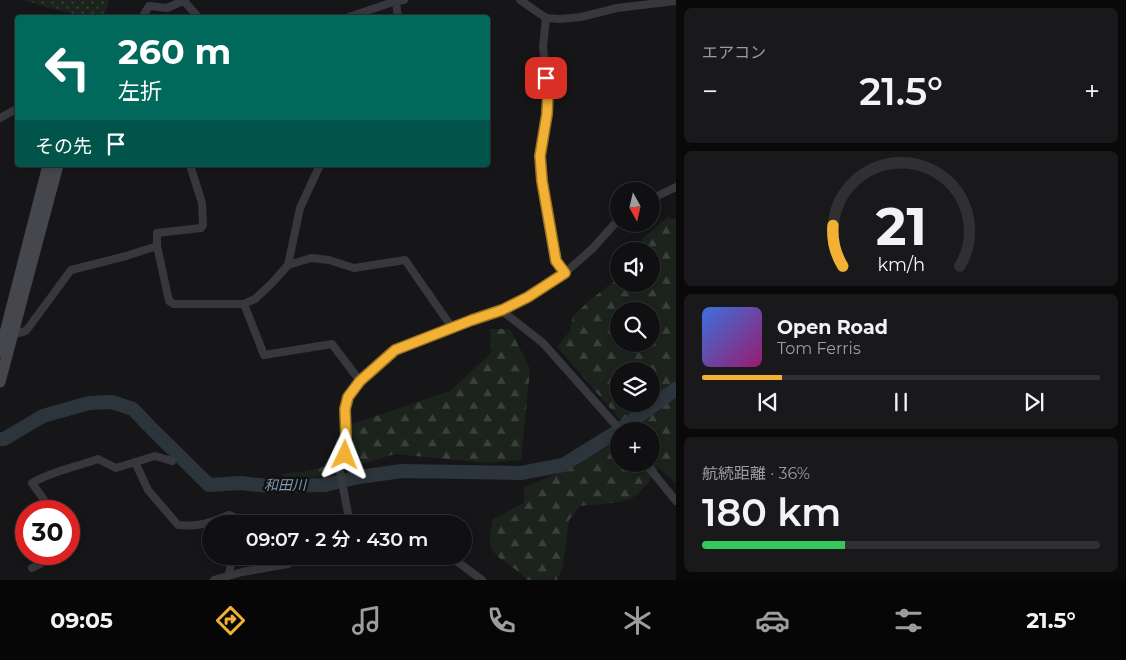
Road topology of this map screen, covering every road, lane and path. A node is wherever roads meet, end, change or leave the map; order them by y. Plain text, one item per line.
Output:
1 (400, 0) edge
2 (520, 0) edge
3 (185, 1) edge
4 (676, 1) edge
5 (144, 15) edge
6 (197, 15) edge
7 (355, 15) edge
8 (398, 15) edge
9 (546, 18) junction
10 (15, 110) edge
11 (0, 118) edge
12 (48, 167) edge
13 (57, 167) edge
14 (191, 167) edge
15 (319, 167) edge
16 (676, 187) edge
17 (660, 195) edge
18 (610, 230) edge
19 (157, 246) junction
20 (288, 265) junction
21 (565, 273) junction
22 (244, 304) junction
23 (502, 310) junction
24 (453, 329) junction
25 (14, 334) junction
26 (2, 352) edge
27 (360, 381) junction
28 (0, 382) edge
29 (612, 422) edge
30 (172, 461) dead end
31 (135, 462) junction
32 (652, 472) edge
33 (44, 500) edge
34 (676, 502) edge
35 (348, 515) edge
36 (202, 525) edge
37 (38, 565) edge
38 (231, 565) edge
39 (283, 565) edge
40 (462, 565) edge
41 (32, 568) dead end
42 (229, 575) junction
43 (214, 580) edge
44 (482, 580) edge

1 - 7 street
1 - 8 street
2 - 9 street
3 - 5 street
3 - 6 street
4 - 9 street
9 - 21 street
10 - 11 street
12 - 26 street
13 - 25 street
14 - 19 street
15 - 20 street
16 - 17 street
18 - 21 street
19 - 22 street
19 - 25 street
20 - 22 street
20 - 24 street
21 - 23 street
22 - 27 street
23 - 24 street
23 - 29 street
24 - 27 street
25 - 26 street
26 - 28 street
27 - 35 street
30 - 31 street
31 - 33 street
31 - 36 street
32 - 34 street
37 - 41 street
38 - 42 street
39 - 42 street
40 - 44 street
42 - 43 street

